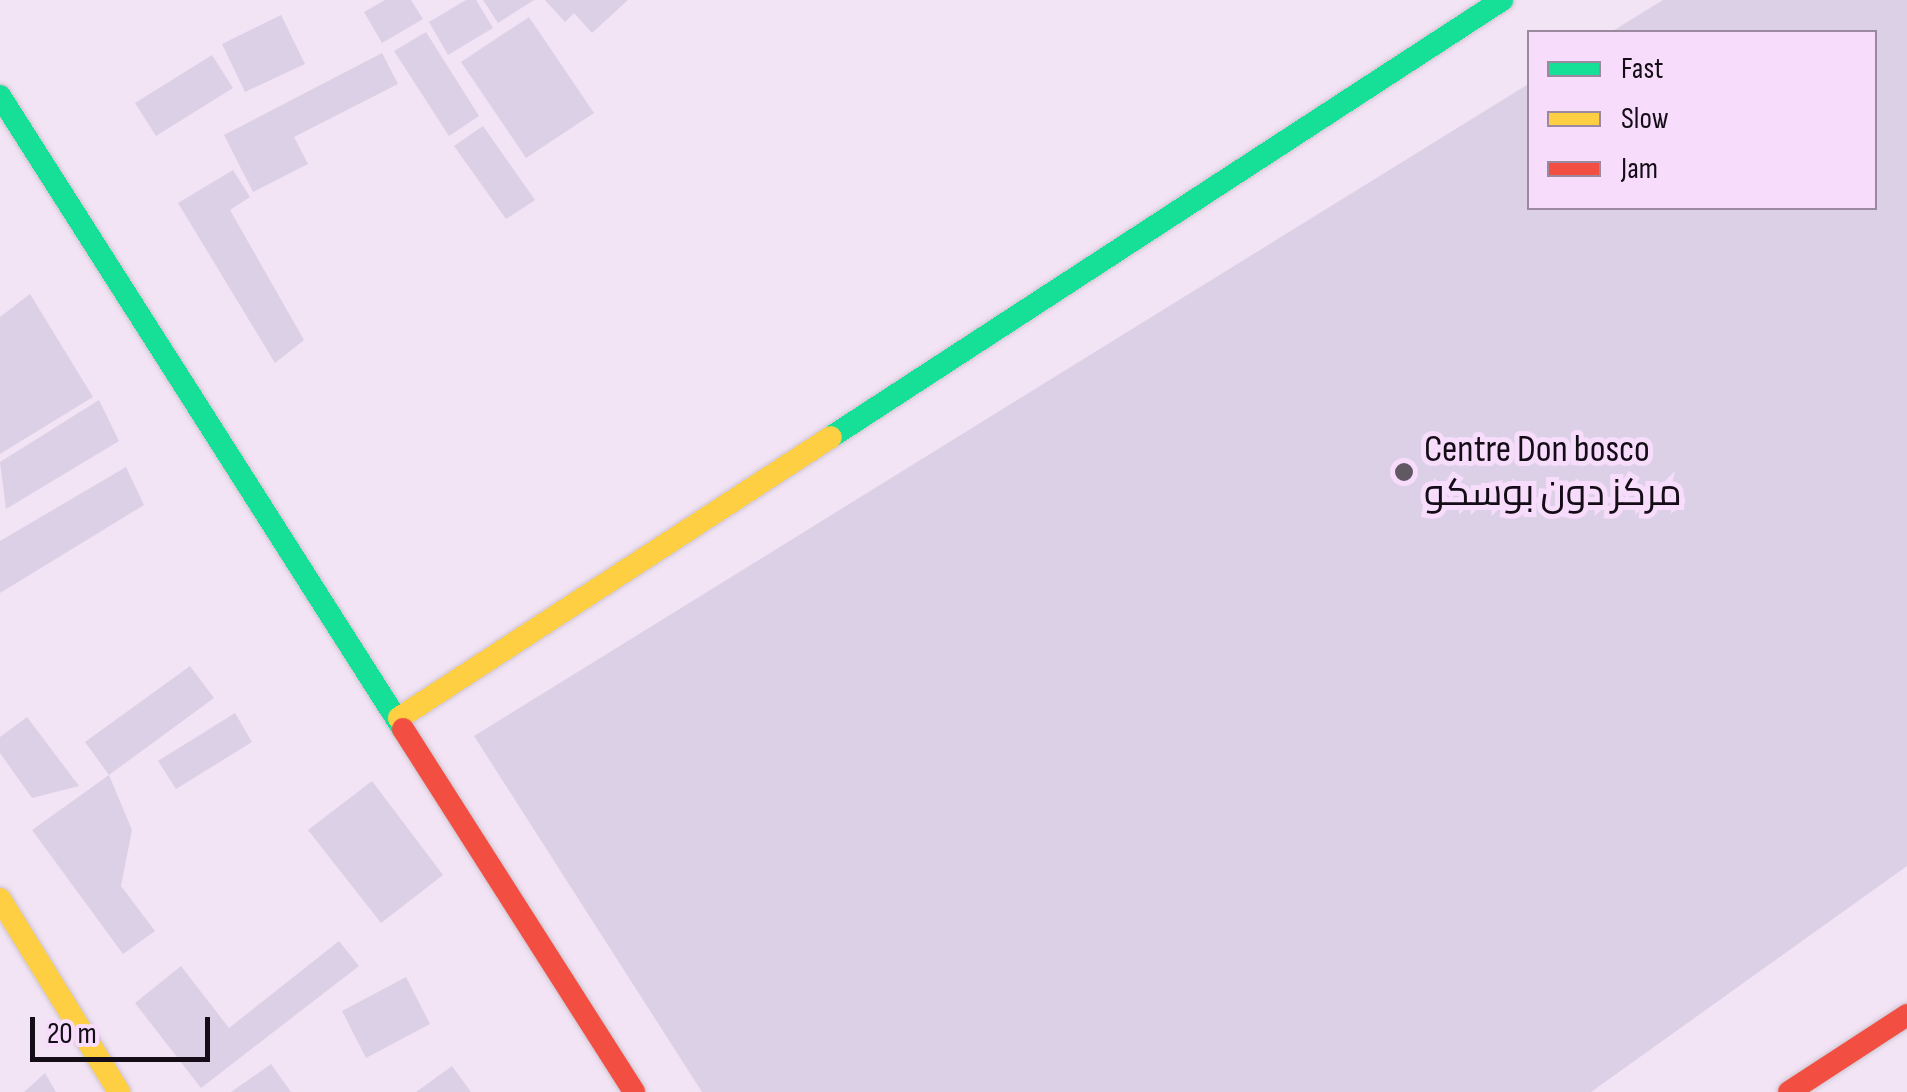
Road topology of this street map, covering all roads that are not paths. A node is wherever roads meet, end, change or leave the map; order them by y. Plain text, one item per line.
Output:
1 (1502, 0) edge
2 (0, 96) edge
3 (398, 718) junction
4 (0, 899) edge
5 (1907, 1015) edge
6 (119, 1092) edge
7 (634, 1092) edge
8 (1789, 1092) edge

1 - 3 street
2 - 3 street
3 - 7 street
4 - 6 street
5 - 8 street

